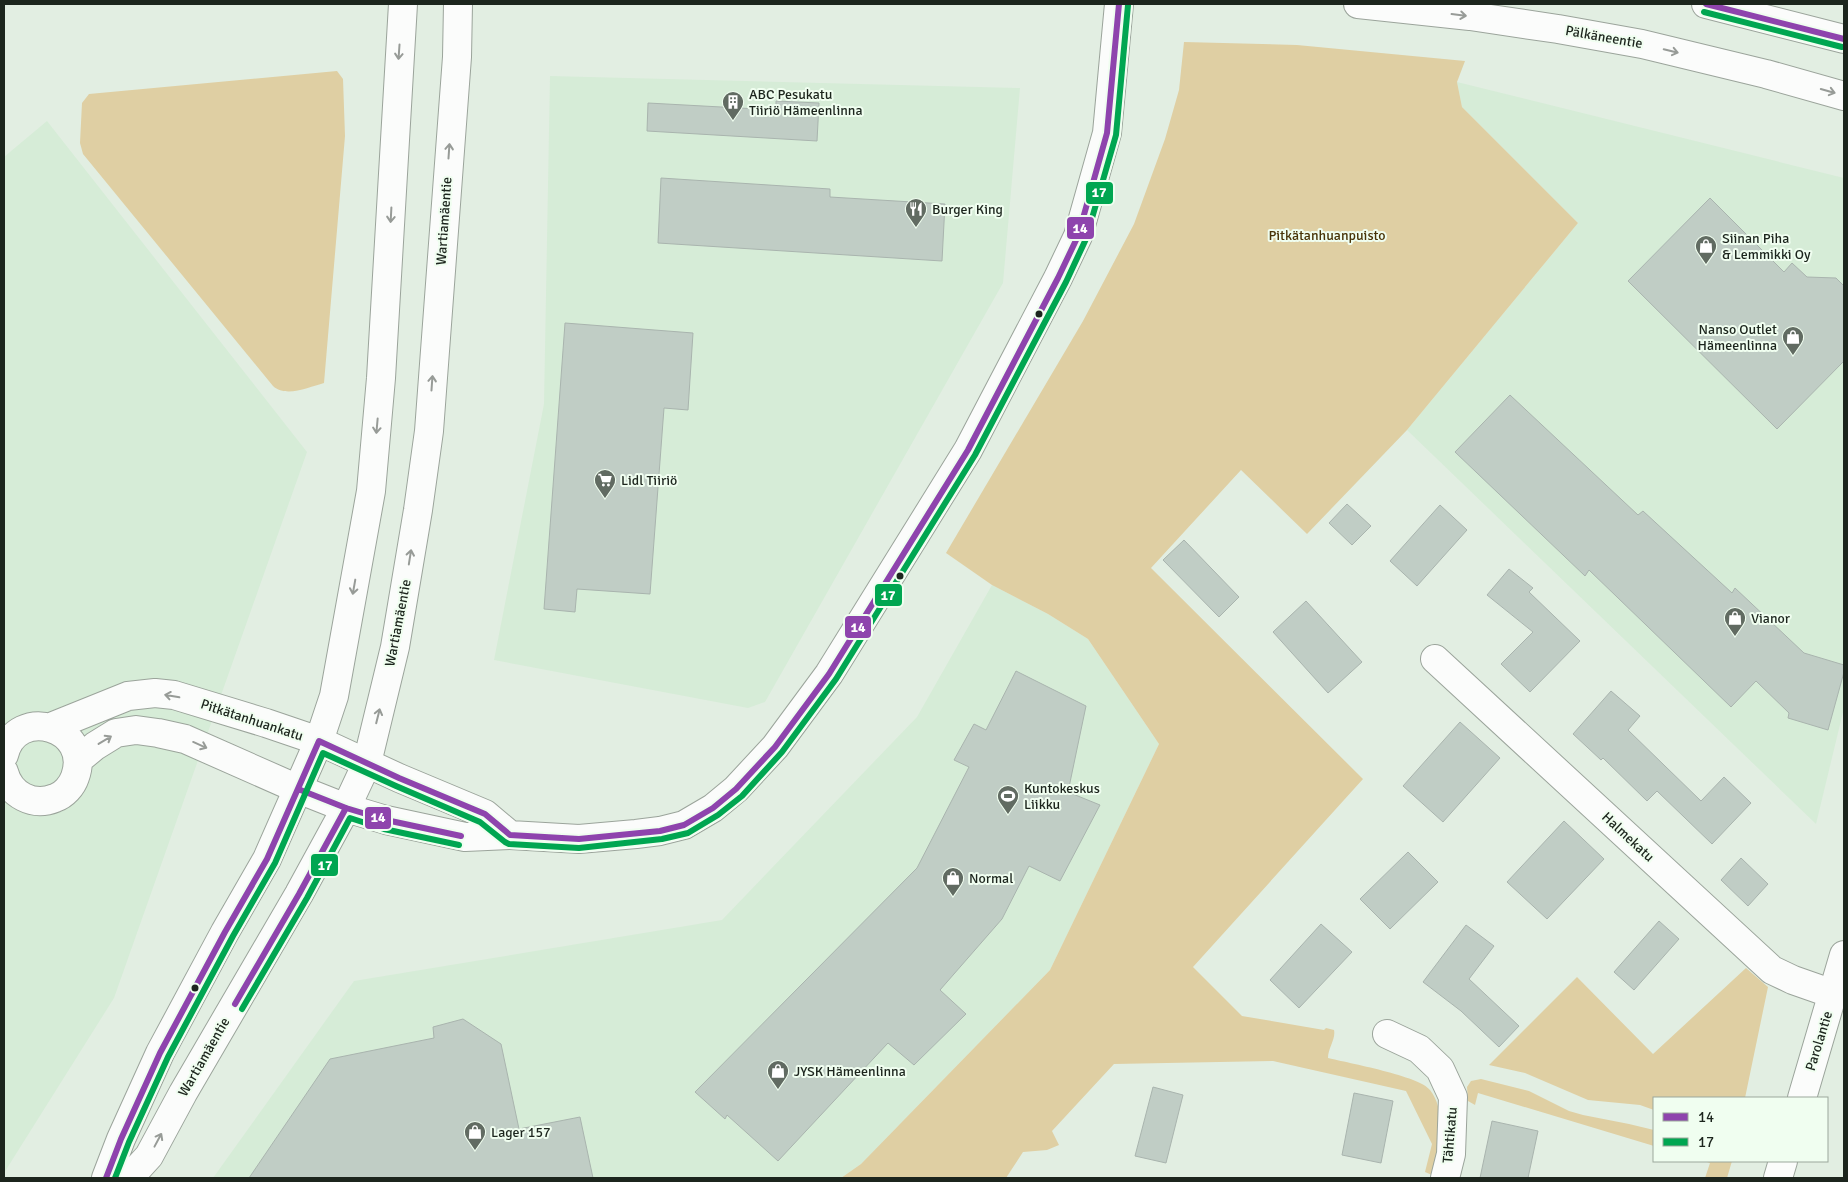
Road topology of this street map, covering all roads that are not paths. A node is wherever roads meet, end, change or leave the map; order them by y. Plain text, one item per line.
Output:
1 (403, 4) edge
2 (458, 4) edge
3 (1119, 4) edge
4 (1358, 4) edge
5 (1706, 4) edge
6 (1844, 39) edge
7 (1844, 96) edge
8 (1436, 659) dead end
9 (51, 727) junction
10 (319, 742) junction
11 (4, 755) edge
12 (78, 760) junction
13 (367, 763) junction
14 (4, 772) edge
15 (298, 789) junction
16 (346, 808) junction
17 (510, 835) junction
18 (1844, 956) edge
19 (1833, 994) junction
20 (1387, 1034) dead end
21 (1802, 1097) edge
22 (1783, 1162) edge
23 (106, 1178) edge
24 (129, 1178) edge
25 (1445, 1178) edge
26 (1778, 1178) edge

1 -> 10 main road
13 -> 2 main road, Wartiamäentie
3 - 17 main road
4 -> 7 main road, Pälkäneentie
5 - 6 main road
8 - 19 main road, Halmekatu
10 -> 9 main road, Pitkätanhuankatu
9 - 11 main road, Pitkätanhuankatu
9 - 12 main road
10 - 13 main road, Pitkätanhuankatu
10 - 15 main road
12 - 14 main road
12 -> 15 main road
13 - 16 main road, Wartiamäentie
13 - 17 main road, Pitkätanhuankatu
15 - 16 main road
15 - 23 main road
16 - 17 main road
24 -> 16 main road, Wartiamäentie
18 - 19 main road, Parolantie
19 - 21 main road, Parolantie
20 - 25 main road, Tähtikatu
22 - 26 main road

